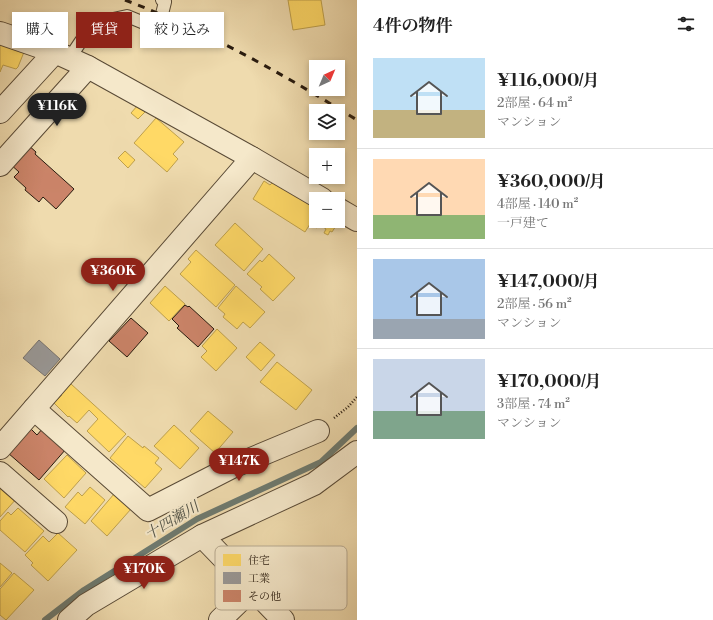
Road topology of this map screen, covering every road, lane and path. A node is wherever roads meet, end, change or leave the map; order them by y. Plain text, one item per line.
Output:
1 (162, 0) edge
2 (0, 33) edge
3 (71, 59) junction
4 (0, 112) edge
5 (252, 158) junction
6 (0, 165) edge
7 (310, 192) edge
8 (345, 213) edge
9 (357, 220) edge
10 (357, 397) edge
11 (34, 409) junction
12 (318, 431) joint
13 (0, 448) edge
14 (357, 452) edge
15 (0, 472) edge
16 (56, 522) dead end
17 (202, 536) junction
18 (215, 549) edge
19 (230, 610) edge
20 (274, 610) edge
21 (69, 620) edge
22 (220, 620) edge
23 (283, 620) edge

1 - 3 lane
2 - 3 street
3 - 4 street
3 - 5 street
3 - 6 street
5 - 7 street
5 - 11 street
8 - 9 street
10 - 12 path
11 - 12 street
11 - 13 street
14 - 17 street
15 - 16 street
17 - 18 street
17 - 21 street
19 - 22 street
20 - 23 street

